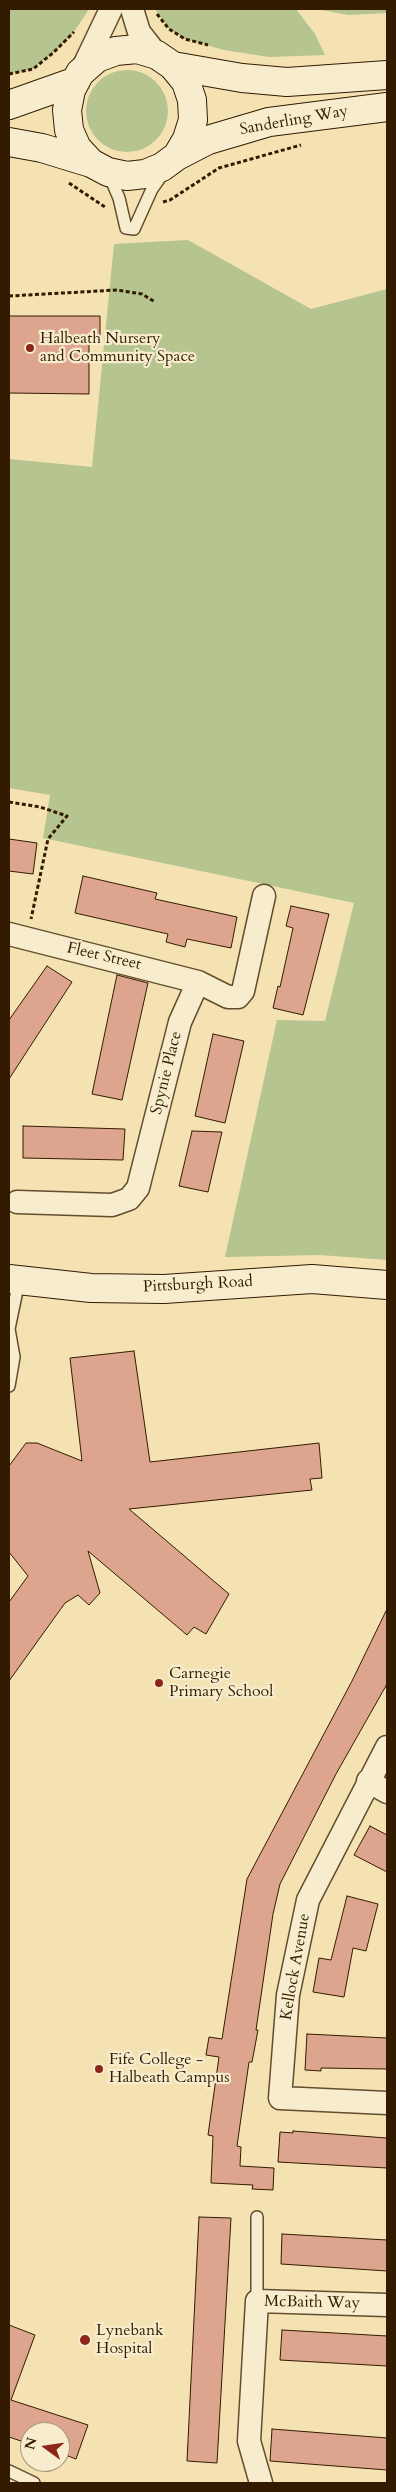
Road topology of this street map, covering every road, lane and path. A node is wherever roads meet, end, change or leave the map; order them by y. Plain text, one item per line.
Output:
1 (111, 9) edge
2 (134, 13) edge
3 (76, 28) dead end
4 (216, 48) dead end
5 (165, 60) junction
6 (9, 74) edge
7 (387, 74) edge
8 (77, 77) junction
9 (9, 105) edge
10 (387, 107) edge
11 (9, 142) edge
12 (174, 158) junction
13 (99, 167) junction
14 (9, 296) edge
15 (155, 302) dead end
16 (9, 802) edge
17 (264, 896) dead end
18 (18, 936) edge
19 (198, 982) junction
20 (17, 1202) dead end
21 (14, 1280) edge
22 (387, 1285) edge
23 (9, 1329) edge
24 (9, 1386) edge
25 (387, 1747) edge
26 (378, 1786) edge
27 (387, 2103) edge
28 (256, 2217) dead end
29 (257, 2301) junction
30 (387, 2305) edge
31 (9, 2471) edge
32 (34, 2483) edge
33 (261, 2483) edge

1 - 8 street
2 - 4 path
2 - 5 street
3 - 6 path
5 - 7 street, Sanderling Way
5 - 8 street, Sanderling Way
5 - 12 street
8 - 9 street, Sanderling Way
8 - 13 street
10 - 12 street, Sanderling Way
11 - 13 street, Sanderling Way
12 - 13 street, Sanderling Way
12 - 13 lane
14 - 15 path
16 - 18 path
17 - 19 street
18 - 19 street, Fleet Street
19 - 20 street, Spynie Place
21 - 22 street, Pittsburgh Road
21 - 23 lane
23 - 24 lane
25 - 26 street, Kellock Avenue
26 - 27 street, Kellock Avenue
28 - 29 lane
29 - 30 street, McBaith Way
29 - 33 street, McBaith Way
31 - 32 lane

